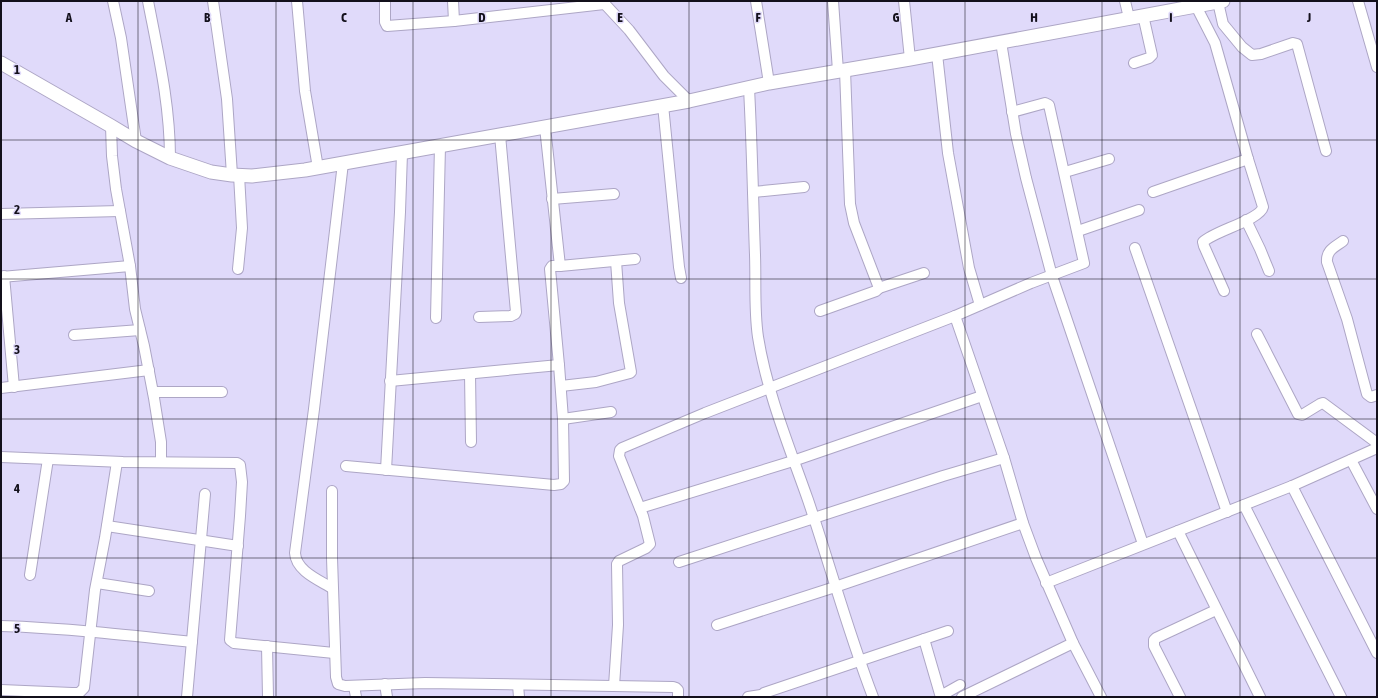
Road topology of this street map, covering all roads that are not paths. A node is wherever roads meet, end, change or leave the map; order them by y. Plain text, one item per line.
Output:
1 (113, 1) edge
2 (148, 1) edge
3 (213, 1) edge
4 (296, 1) edge
5 (385, 1) edge
6 (453, 1) edge
7 (756, 1) edge
8 (833, 1) edge
9 (904, 1) edge
10 (1124, 1) edge
11 (1358, 1) edge
12 (603, 3) edge
13 (1220, 5) edge
14 (1198, 7) edge
15 (1129, 18) junction
16 (454, 21) junction
17 (1144, 22) junction
18 (1002, 47) junction
19 (910, 59) junction
20 (937, 62) junction
21 (1134, 63) dead end
22 (1, 64) edge
23 (1377, 68) edge
24 (843, 76) junction
25 (769, 83) junction
26 (749, 95) junction
27 (689, 101) junction
28 (664, 112) junction
29 (1012, 112) junction
30 (112, 132) junction
31 (546, 132) junction
32 (136, 141) junction
33 (501, 141) junction
34 (440, 150) junction
35 (1326, 151) dead end
36 (170, 158) junction
37 (402, 158) junction
38 (1109, 159) dead end
39 (1248, 159) junction
40 (318, 168) junction
41 (342, 169) junction
42 (1065, 172) junction
43 (238, 180) junction
44 (804, 187) dead end
45 (753, 192) junction
46 (1153, 192) dead end
47 (614, 194) dead end
48 (552, 199) junction
49 (1139, 210) dead end
50 (120, 211) junction
51 (1, 214) edge
52 (1246, 220) junction
53 (1078, 231) junction
54 (1343, 241) dead end
55 (1135, 248) dead end
56 (635, 259) dead end
57 (616, 261) junction
58 (130, 266) junction
59 (560, 266) junction
60 (238, 270) dead end
61 (1269, 271) dead end
62 (924, 273) dead end
63 (1052, 276) junction
64 (3, 277) edge
65 (681, 278) dead end
66 (879, 288) junction
67 (1224, 291) dead end
68 (980, 305) junction
69 (820, 311) dead end
70 (955, 316) junction
71 (479, 317) dead end
72 (436, 318) dead end
73 (140, 330) junction
74 (1257, 334) dead end
75 (74, 336) dead end
76 (559, 365) junction
77 (149, 370) junction
78 (470, 374) junction
79 (390, 381) junction
80 (560, 386) junction
81 (14, 387) junction
82 (1, 388) edge
83 (770, 388) junction
84 (153, 392) junction
85 (222, 392) dead end
86 (1377, 395) edge
87 (982, 396) junction
88 (611, 412) dead end
89 (562, 418) junction
90 (471, 442) dead end
91 (1377, 443) edge
92 (1377, 448) edge
93 (1, 457) edge
94 (1004, 458) junction
95 (48, 459) junction
96 (1351, 460) junction
97 (793, 461) junction
98 (117, 462) junction
99 (161, 462) junction
100 (346, 466) dead end
101 (386, 470) junction
102 (1292, 486) junction
103 (332, 491) dead end
104 (205, 494) dead end
105 (1244, 505) junction
106 (640, 508) junction
107 (1377, 509) edge
108 (1227, 512) junction
109 (813, 519) junction
110 (1023, 523) junction
111 (107, 526) junction
112 (1178, 531) junction
113 (201, 541) junction
114 (1143, 544) junction
115 (238, 546) junction
116 (679, 562) dead end
117 (30, 575) dead end
118 (97, 583) junction
119 (1046, 583) junction
120 (835, 587) junction
121 (332, 588) junction
122 (149, 591) dead end
123 (1216, 610) junction
124 (717, 625) dead end
125 (1, 626) edge
126 (90, 631) junction
127 (948, 631) dead end
128 (924, 639) junction
129 (192, 642) junction
130 (1073, 644) junction
131 (267, 646) junction
132 (334, 652) junction
133 (1377, 653) edge
134 (859, 660) junction
135 (385, 684) junction
136 (518, 685) junction
137 (960, 685) dead end
138 (354, 686) junction
139 (614, 686) junction
140 (1, 690) edge
141 (14, 694) edge
142 (761, 696) edge
143 (187, 697) edge
144 (268, 697) edge
145 (356, 697) edge
146 (387, 697) edge
147 (519, 697) edge
148 (678, 697) edge
149 (748, 697) edge
150 (873, 697) edge
151 (962, 697) edge
152 (1101, 697) edge
153 (1180, 697) edge
154 (1260, 697) edge
155 (1341, 697) edge

1 - 32 street
2 - 36 street
3 - 43 street
4 - 40 street
5 - 16 street
6 - 16 street
7 - 25 street
8 - 24 street
9 - 19 street
10 - 15 street
11 - 23 street
12 - 16 street
12 - 27 street
13 - 14 street
13 - 35 street
14 - 17 street
14 - 39 street
15 - 17 street
15 - 18 street
17 - 21 street
18 - 20 street
18 - 29 street
19 - 20 street
19 - 24 street
20 - 68 street
22 - 30 street
24 - 25 street
24 - 66 street
25 - 26 street
26 - 27 street
26 - 45 street
27 - 28 street
28 - 31 street
28 - 65 street
29 - 42 street
29 - 63 street
30 - 32 street
30 - 50 street
31 - 33 street
31 - 48 street
32 - 36 street
33 - 34 street
33 - 71 street
34 - 37 street
34 - 72 street
36 - 43 street
37 - 41 street
37 - 79 street
38 - 42 street
39 - 46 street
39 - 52 street
40 - 41 street
40 - 43 street
41 - 121 street
42 - 53 street
43 - 60 street
44 - 45 street
45 - 83 street
47 - 48 street
48 - 59 street
49 - 53 street
50 - 51 street
50 - 58 street
52 - 61 street
52 - 67 street
53 - 63 street
54 - 86 street
55 - 108 street
56 - 57 street
57 - 59 street
57 - 80 street
58 - 64 street
58 - 73 street
59 - 76 street
62 - 66 street
63 - 68 street
63 - 114 street
64 - 81 street
66 - 69 street
68 - 70 street
70 - 83 street
70 - 87 street
73 - 75 street
73 - 77 street
74 - 91 street
76 - 78 street
76 - 80 street
77 - 81 street
77 - 84 street
78 - 79 street
78 - 90 street
79 - 101 street
80 - 89 street
81 - 82 street
83 - 97 street
83 - 106 street
84 - 85 street
84 - 99 street
87 - 94 street
87 - 97 street
88 - 89 street
89 - 101 street
92 - 96 street
93 - 95 street
94 - 109 street
94 - 110 street
95 - 98 street
95 - 117 street
96 - 102 street
96 - 107 street
97 - 106 street
97 - 109 street
98 - 99 street
98 - 111 street
99 - 115 street
100 - 101 street
102 - 105 street
102 - 133 street
103 - 121 street
104 - 113 street
105 - 108 street
105 - 155 street
106 - 139 street
108 - 112 street
109 - 116 street
109 - 120 street
110 - 119 street
110 - 120 street
111 - 113 street
111 - 118 street
112 - 114 street
112 - 123 street
113 - 115 street
113 - 129 street
114 - 119 street
115 - 131 street
118 - 122 street
118 - 126 street
119 - 130 street
120 - 124 street
120 - 134 street
121 - 132 street
123 - 153 street
123 - 154 street
125 - 126 street
126 - 129 street
126 - 141 street
127 - 128 street
128 - 134 street
128 - 137 street
129 - 143 street
130 - 151 street
130 - 152 street
131 - 132 street
131 - 144 street
132 - 138 street
134 - 142 street
134 - 150 street
135 - 136 street
135 - 138 street
135 - 146 street
136 - 139 street
136 - 147 street
138 - 145 street
139 - 148 street
140 - 141 street
142 - 149 street

